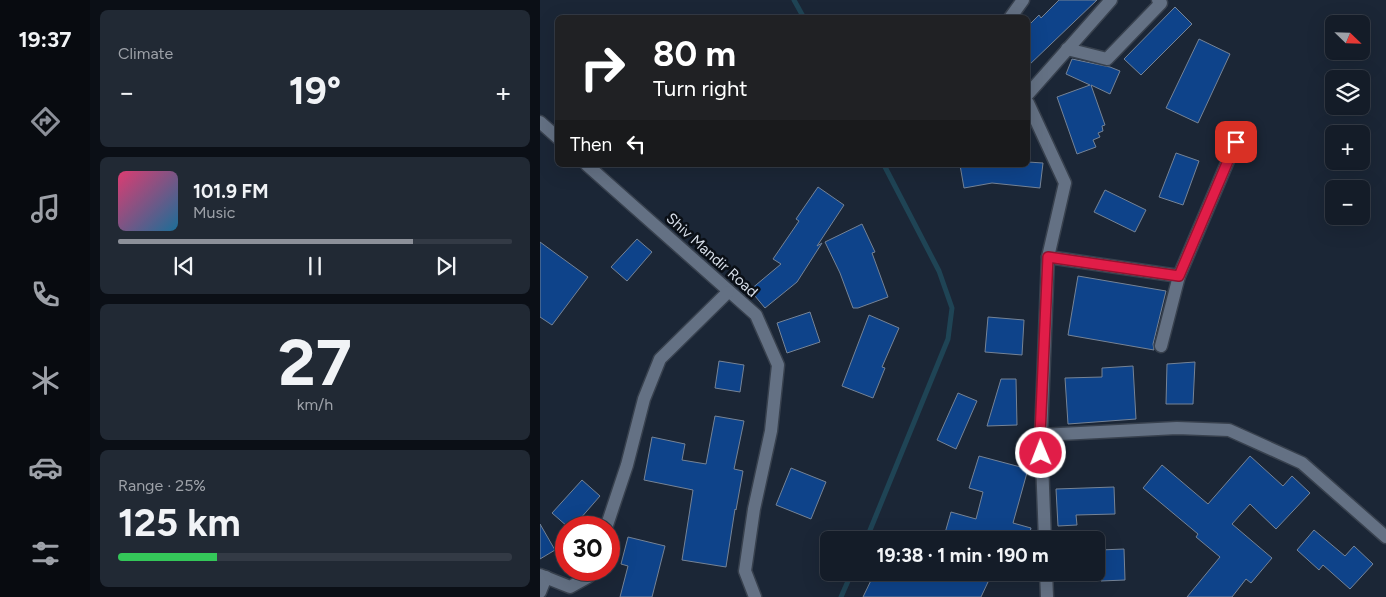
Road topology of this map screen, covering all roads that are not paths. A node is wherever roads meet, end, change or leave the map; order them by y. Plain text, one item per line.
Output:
1 (1023, 0) edge
2 (1112, 0) edge
3 (1158, 0) edge
4 (1012, 15) edge
5 (1067, 49) junction
6 (1030, 92) edge
7 (1030, 107) edge
8 (540, 122) edge
9 (555, 135) edge
10 (1236, 142) dead end
11 (589, 167) edge
12 (1048, 257) junction
13 (1179, 276) junction
14 (728, 292) junction
15 (1161, 346) dead end
16 (1040, 435) junction
17 (610, 516) edge
18 (1045, 531) edge
19 (1386, 537) edge
20 (543, 576) edge
21 (555, 581) edge
22 (555, 581) edge
23 (581, 581) edge
24 (1046, 581) edge
25 (540, 592) edge
26 (755, 597) edge
27 (1047, 597) edge

1 - 4 street
2 - 5 street
3 - 5 street
5 - 6 street
7 - 12 street
8 - 9 street
10 - 13 street
11 - 14 street, Shiv Mandir Road
12 - 13 street
12 - 16 street
13 - 15 street
14 - 17 street
14 - 26 street, Shiv Mandir Road
16 - 18 street
16 - 19 street
20 - 22 street
20 - 25 street
21 - 23 street
24 - 27 street

